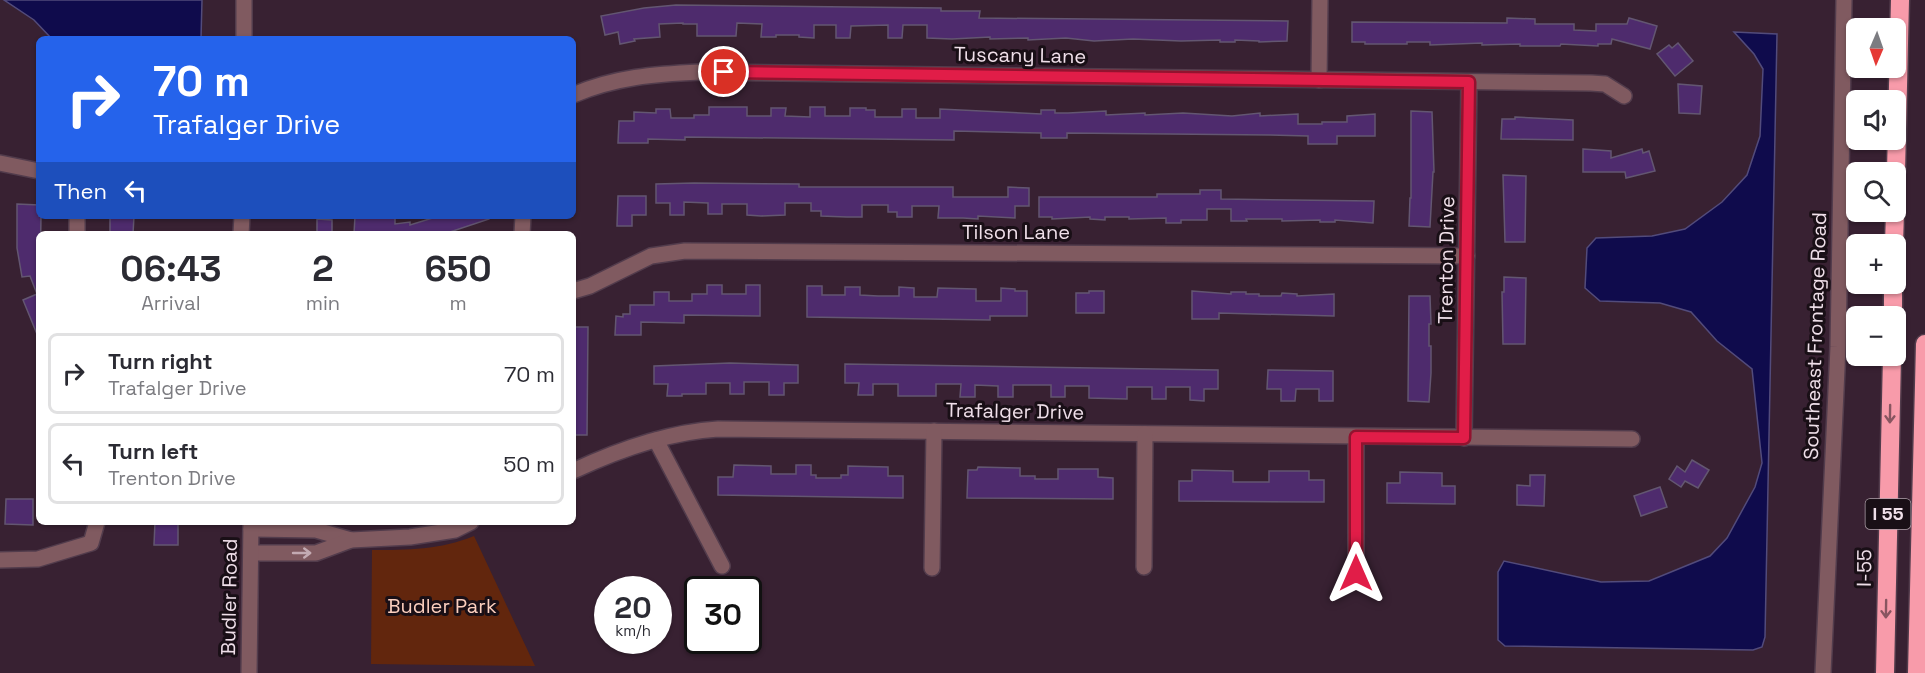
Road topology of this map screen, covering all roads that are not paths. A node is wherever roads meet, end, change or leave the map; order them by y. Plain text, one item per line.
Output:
1 (244, 0) edge
2 (1320, 0) edge
3 (1844, 0) edge
4 (1900, 0) edge
5 (244, 36) edge
6 (1319, 80) junction
7 (1469, 82) junction
8 (576, 94) edge
9 (1624, 96) dead end
10 (1896, 162) edge
11 (0, 164) edge
12 (36, 170) edge
13 (1467, 256) junction
14 (576, 290) edge
15 (1925, 344) edge
16 (1892, 366) edge
17 (934, 431) junction
18 (1145, 434) junction
19 (1356, 437) junction
20 (1464, 438) junction
21 (1632, 439) dead end
22 (656, 440) junction
23 (576, 470) edge
24 (96, 525) edge
25 (465, 525) edge
26 (251, 526) edge
27 (351, 540) junction
28 (251, 553) junction
29 (0, 560) edge
30 (722, 566) dead end
31 (1144, 567) dead end
32 (932, 568) dead end
33 (1356, 573) dead end
34 (249, 673) edge
35 (1823, 673) edge
36 (1885, 673) edge
37 (1917, 673) edge

1 - 5 street
2 - 6 street
3 - 35 street, Southeast Frontage Road
4 - 10 highway
6 - 7 street, Tuscany Lane
6 - 8 street, Tuscany Lane
7 - 9 street, Tuscany Lane
7 - 13 street, Trenton Drive
11 - 12 street
13 - 14 street, Tilson Lane
13 - 20 street, Trenton Drive
15 - 37 highway, I 55
16 -> 36 highway, I-55 / I 55
17 - 18 street, Trafalger Drive
17 - 22 street, Trafalger Drive
17 - 32 street
18 - 19 street, Trafalger Drive
18 - 31 street
19 - 20 street, Trafalger Drive
19 - 33 street
20 - 21 street, Trafalger Drive
22 - 23 street, Trafalger Drive
22 - 30 street
24 - 29 street
25 - 27 street
26 - 27 street
26 - 28 street, Budler Road
28 -> 27 street
28 - 34 street, Budler Road

